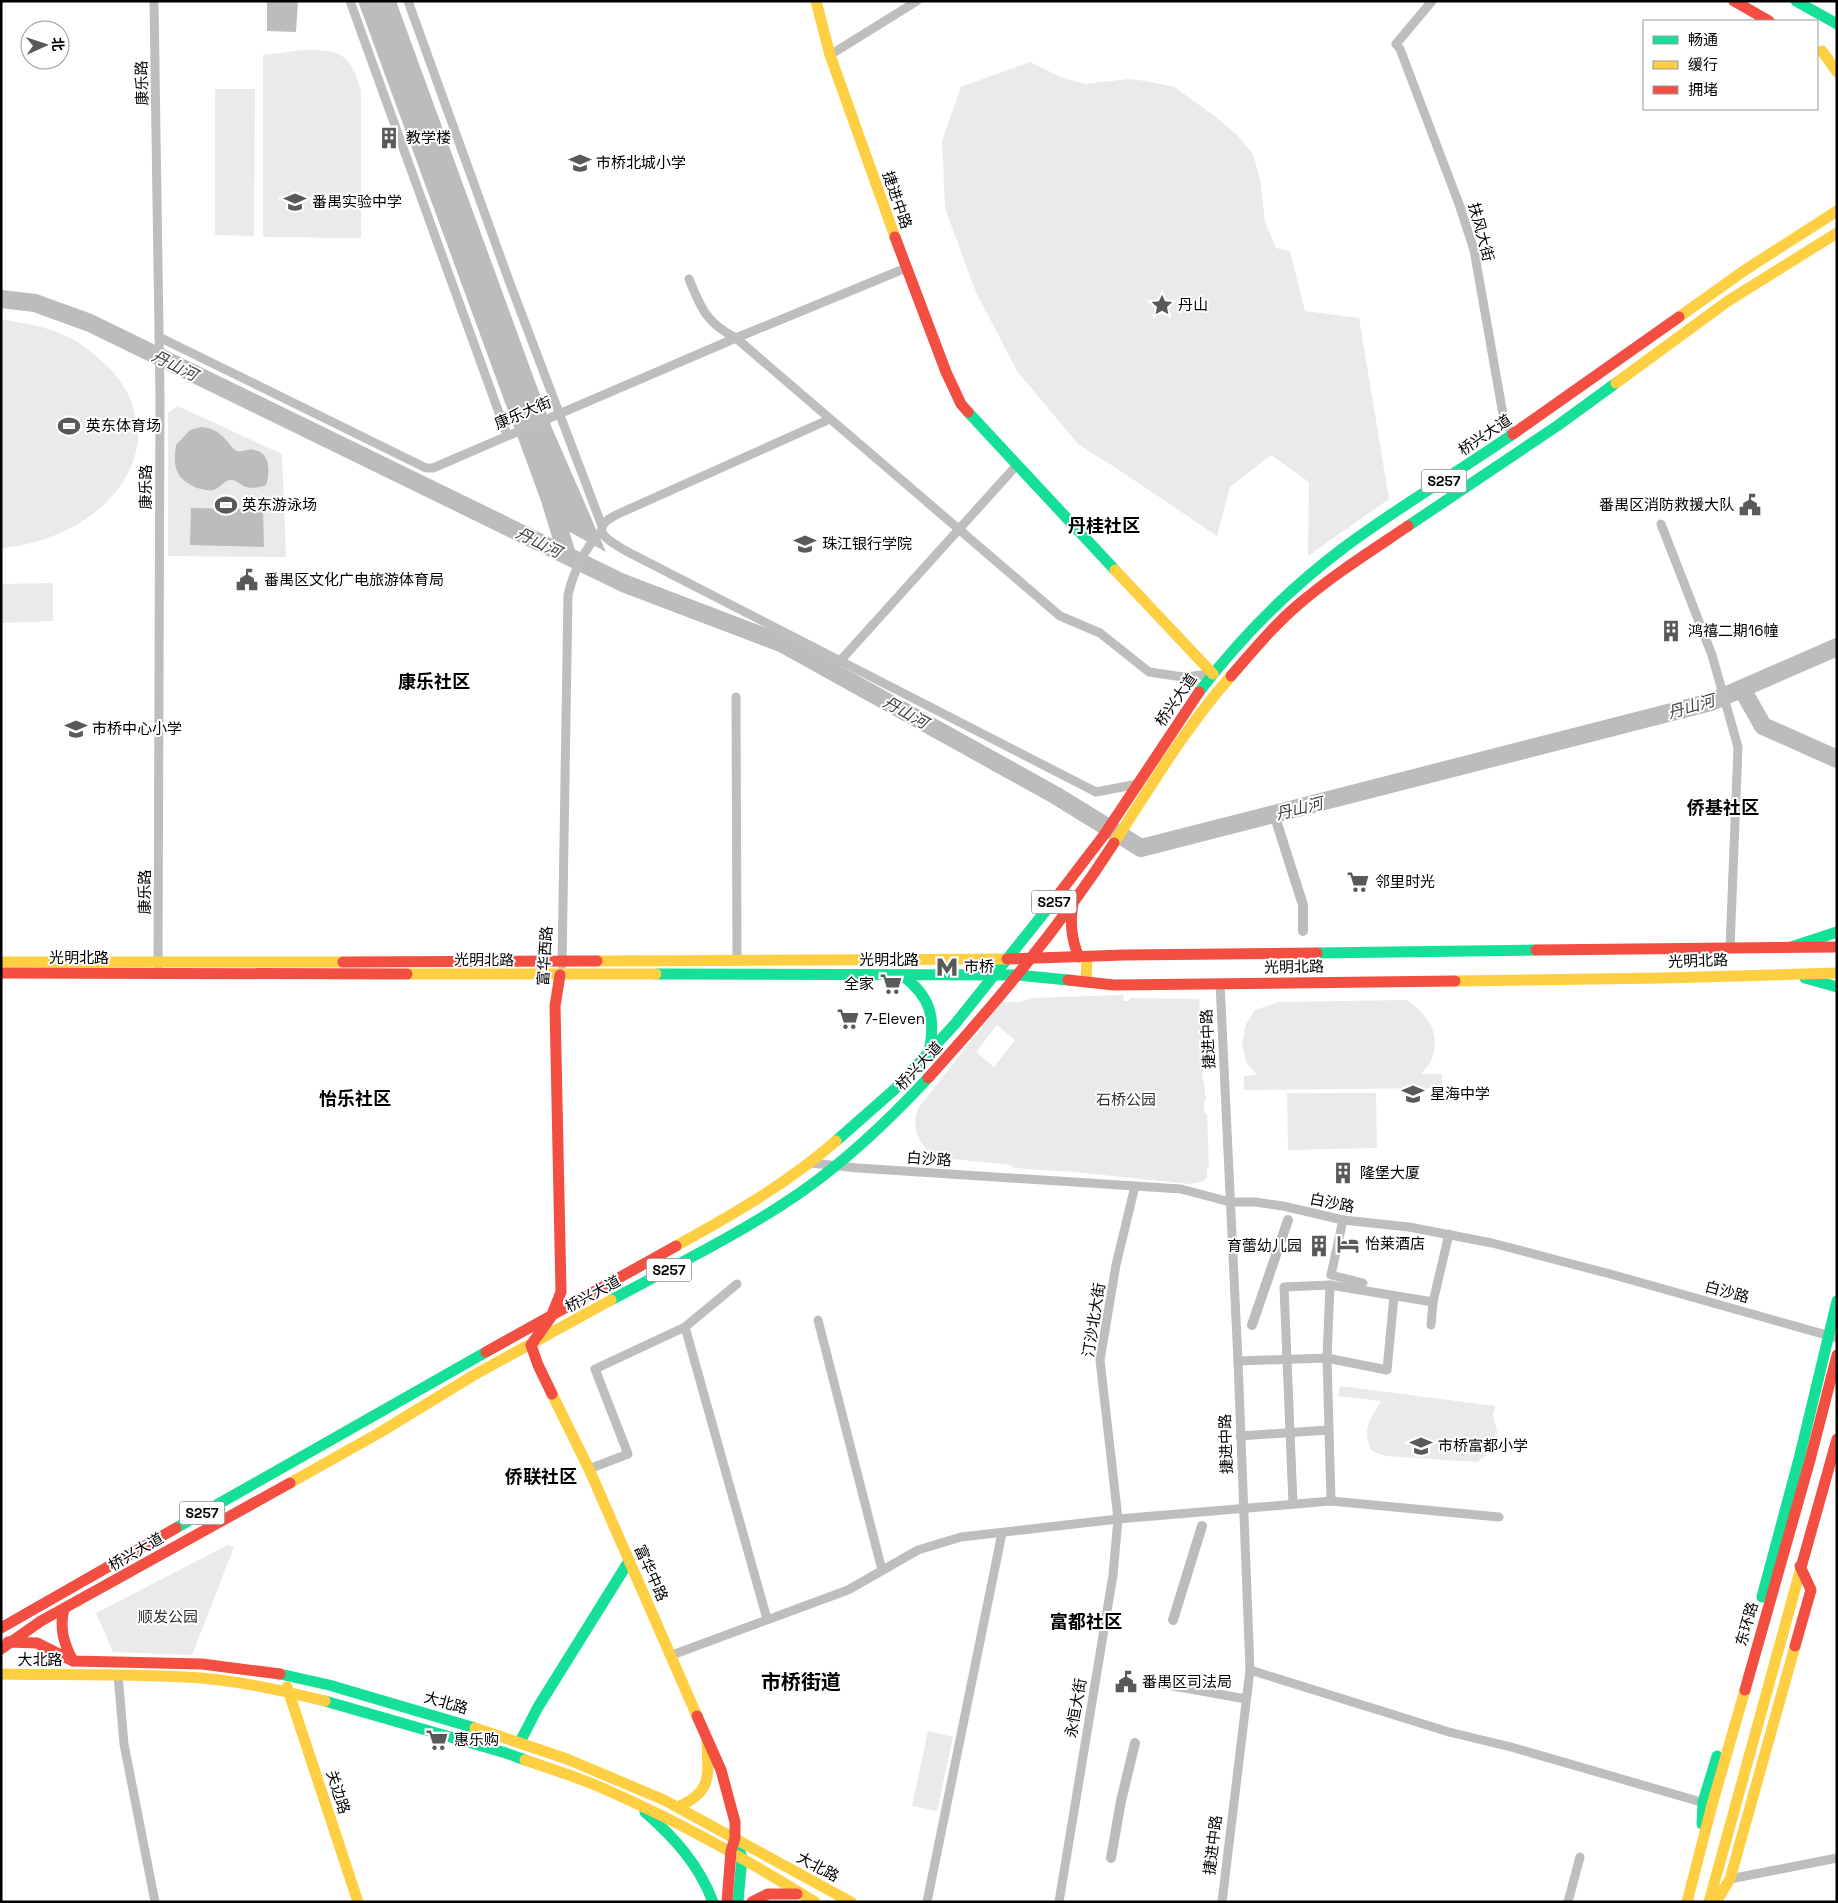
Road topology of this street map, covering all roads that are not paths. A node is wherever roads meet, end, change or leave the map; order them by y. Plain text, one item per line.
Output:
1 (154, 1) edge
2 (350, 1) edge
3 (408, 1) edge
4 (816, 1) edge
5 (917, 1) edge
6 (1432, 1) edge
7 (1734, 1) edge
8 (1796, 1) edge
9 (1767, 20) edge
10 (1837, 24) edge
11 (1819, 50) edge
12 (830, 55) junction
13 (1837, 60) edge
14 (1837, 72) edge
15 (1837, 210) edge
16 (1835, 235) edge
17 (906, 268) junction
18 (689, 279) dead end
19 (159, 337) junction
20 (736, 338) junction
21 (555, 415) junction
22 (830, 419) junction
23 (1513, 434) junction
24 (507, 435) junction
25 (1016, 466) junction
26 (1661, 524) dead end
27 (602, 529) junction
28 (959, 529) junction
29 (840, 661) junction
30 (1212, 674) junction
31 (736, 697) dead end
32 (1138, 784) junction
33 (1073, 903) junction
34 (1837, 932) edge
35 (1791, 947) junction
36 (1837, 947) edge
37 (1730, 948) junction
38 (1083, 957) junction
39 (1008, 959) junction
40 (1028, 959) junction
41 (737, 961) junction
42 (1, 962) edge
43 (562, 962) junction
44 (158, 968) junction
45 (1, 973) edge
46 (1837, 973) edge
47 (1791, 974) junction
48 (560, 975) junction
49 (902, 975) junction
50 (1017, 975) junction
51 (995, 976) junction
52 (1086, 982) junction
53 (1220, 983) junction
54 (1837, 987) edge
55 (929, 1052) junction
56 (811, 1163) junction
57 (835, 1166) junction
58 (1135, 1186) junction
59 (1230, 1202) junction
60 (1343, 1220) junction
61 (1449, 1234) junction
62 (1363, 1283) dead end
63 (737, 1284) dead end
64 (1330, 1286) junction
65 (1394, 1296) junction
66 (1837, 1301) edge
67 (1433, 1302) junction
68 (551, 1317) junction
69 (818, 1320) dead end
70 (1431, 1325) dead end
71 (684, 1327) junction
72 (1832, 1336) edge
73 (531, 1345) junction
74 (1837, 1355) edge
75 (1327, 1358) junction
76 (1287, 1359) junction
77 (1238, 1361) junction
78 (1818, 1429) junction
79 (1328, 1430) junction
80 (1290, 1432) junction
81 (1240, 1436) junction
82 (1837, 1437) edge
83 (1800, 1454) junction
84 (590, 1469) junction
85 (1802, 1486) junction
86 (1822, 1494) junction
87 (1331, 1501) junction
88 (1293, 1504) junction
89 (1244, 1507) junction
90 (1499, 1517) dead end
91 (1118, 1519) junction
92 (1002, 1532) junction
93 (629, 1561) junction
94 (1800, 1566) junction
95 (882, 1570) junction
96 (64, 1609) junction
97 (767, 1620) junction
98 (1, 1628) edge
99 (4, 1645) edge
100 (672, 1655) junction
101 (73, 1660) junction
102 (1250, 1670) junction
103 (1, 1674) edge
104 (118, 1675) junction
105 (284, 1675) junction
106 (1151, 1682) dead end
107 (289, 1692) junction
108 (1246, 1699) junction
109 (708, 1737) junction
110 (520, 1742) junction
111 (634, 1802) junction
112 (1707, 1803) junction
113 (678, 1807) junction
114 (736, 1838) junction
115 (731, 1851) junction
116 (742, 1857) junction
117 (1580, 1857) dead end
118 (1837, 1858) edge
119 (1730, 1879) junction
120 (802, 1894) junction
121 (155, 1902) edge
122 (358, 1902) edge
123 (713, 1902) edge
124 (727, 1902) edge
125 (738, 1902) edge
126 (752, 1902) edge
127 (815, 1902) edge
128 (852, 1902) edge
129 (927, 1902) edge
130 (1059, 1902) edge
131 (1222, 1902) edge
132 (1568, 1902) edge
133 (1686, 1902) edge
134 (1708, 1902) edge
135 (1716, 1902) edge

1 - 19 street, 康乐路
2 - 24 street
3 - 21 street
4 - 12 main road, 捷进中路
5 - 12 street
6 - 23 street, 扶风大街
7 - 9 main road
8 - 10 main road
11 - 13 main road
11 - 14 main road
12 - 17 main road, 捷进中路
15 - 23 main road, 桥兴大道 / S257
16 - 33 main road, 桥兴大道 / S257
17 - 20 street, 康乐大街
17 - 25 main road, 捷进中路
18 - 20 street
19 - 24 street, 康乐大街
19 - 44 street, 康乐路
20 - 21 street, 康乐大街
20 - 22 street
21 - 24 street, 康乐大街
21 - 27 street
22 - 27 street, 富华西路
22 - 28 street
23 - 30 main road, 桥兴大道 / S257
25 - 28 street
25 - 30 main road, 捷进中路
26 - 37 street
27 - 29 street
27 - 43 street, 富华西路
28 - 29 street
28 - 30 street
29 - 32 street
30 - 32 main road, 桥兴大道 / S257
31 - 41 street
32 - 39 main road, 桥兴大道 / S257
33 - 38 main road
33 - 40 main road, 桥兴大道 / S257
34 - 35 main road
35 - 36 main road, 光明北路
35 - 37 main road, 光明北路
37 - 38 main road, 光明北路
38 - 40 main road, 光明北路
38 - 52 main road
39 - 40 main road, 光明北路
39 - 41 main road, 光明北路
39 - 51 main road, 桥兴大道 / S257
40 - 50 main road, 桥兴大道 / S257
41 - 43 main road, 光明北路
42 - 44 main road, 光明北路
43 - 44 main road, 光明北路
43 - 48 street, 富华西路
44 - 45 main road, 光明北路
44 - 48 main road, 光明北路
46 - 47 main road, 光明北路
47 - 53 main road, 光明北路
47 - 54 main road
48 - 49 main road, 光明北路
48 - 68 main road, 富华西路
49 - 51 main road, 光明北路
49 - 55 main road
50 - 51 main road, 光明北路
50 - 52 main road, 光明北路
50 - 57 main road, 桥兴大道 / S257
51 - 55 main road, 桥兴大道 / S257
52 - 53 main road, 光明北路
53 - 59 street, 捷进中路
55 - 56 main road, 桥兴大道 / S257
56 - 57 street, 白沙路
56 - 68 main road, 桥兴大道 / S257
57 - 58 street, 白沙路
57 - 73 main road, 桥兴大道 / S257
58 - 59 street, 白沙路
58 - 91 street, 汀沙北大街
59 - 60 street, 白沙路
59 - 77 street, 捷进中路
60 - 61 street, 白沙路
60 - 62 street
61 - 67 street
61 - 72 street, 白沙路
63 - 71 street
64 - 65 street
64 - 75 street
64 - 76 street
65 - 67 street
65 - 75 street
66 - 72 main road
67 - 70 street
68 - 73 main road
68 - 98 main road, 桥兴大道 / S257
69 - 95 street
71 - 84 street
71 - 97 street
72 - 83 main road
73 - 84 main road, 富华中路
73 - 96 main road, 桥兴大道 / S257
74 - 78 main road, 东环路
75 - 76 street
75 - 79 street
76 - 77 street
76 - 80 street
77 - 81 street, 捷进中路
78 - 82 main road
78 - 83 main road
78 - 85 main road, 东环路
79 - 80 street
79 - 87 street
80 - 81 street
80 - 88 street
81 - 89 street, 捷进中路
82 - 86 main road
83 - 112 main road
84 - 93 main road, 富华中路
85 - 86 main road
85 - 112 main road, 东环路
86 - 94 main road
87 - 88 street
87 - 90 street
88 - 89 street
89 - 91 street
89 - 102 street, 捷进中路
91 - 92 street
91 - 130 street, 永恒大街
92 - 95 street
92 - 129 street
93 - 100 main road, 富华中路
93 - 110 main road
94 - 119 main road
94 - 134 main road
95 - 97 street
96 - 99 main road, 桥兴大道 / S257
96 - 101 main road
97 - 100 street
99 - 101 main road, 大北路
100 - 109 main road, 富华中路
101 - 105 main road, 大北路
102 - 108 street, 捷进中路
102 - 112 street
103 - 104 main road, 大北路
104 - 107 main road, 大北路
104 - 121 street
105 - 107 main road, 关边路
105 - 110 main road, 大北路
106 - 108 street
107 - 111 main road, 大北路
107 - 122 main road, 关边路
108 - 131 street, 捷进中路
109 - 113 main road
109 - 114 main road, 富华中路
110 - 113 main road, 大北路
111 - 115 main road, 大北路
111 - 123 main road
112 - 133 main road
113 - 114 main road, 大北路
114 - 115 main road, 富华中路
114 - 116 main road
114 - 128 main road, 大北路
115 - 116 main road, 大北路
115 - 124 main road, 富华中路
116 - 120 main road, 大北路
116 - 125 main road
117 - 132 street
118 - 119 street
119 - 135 main road
120 - 126 main road
120 - 127 main road, 大北路

